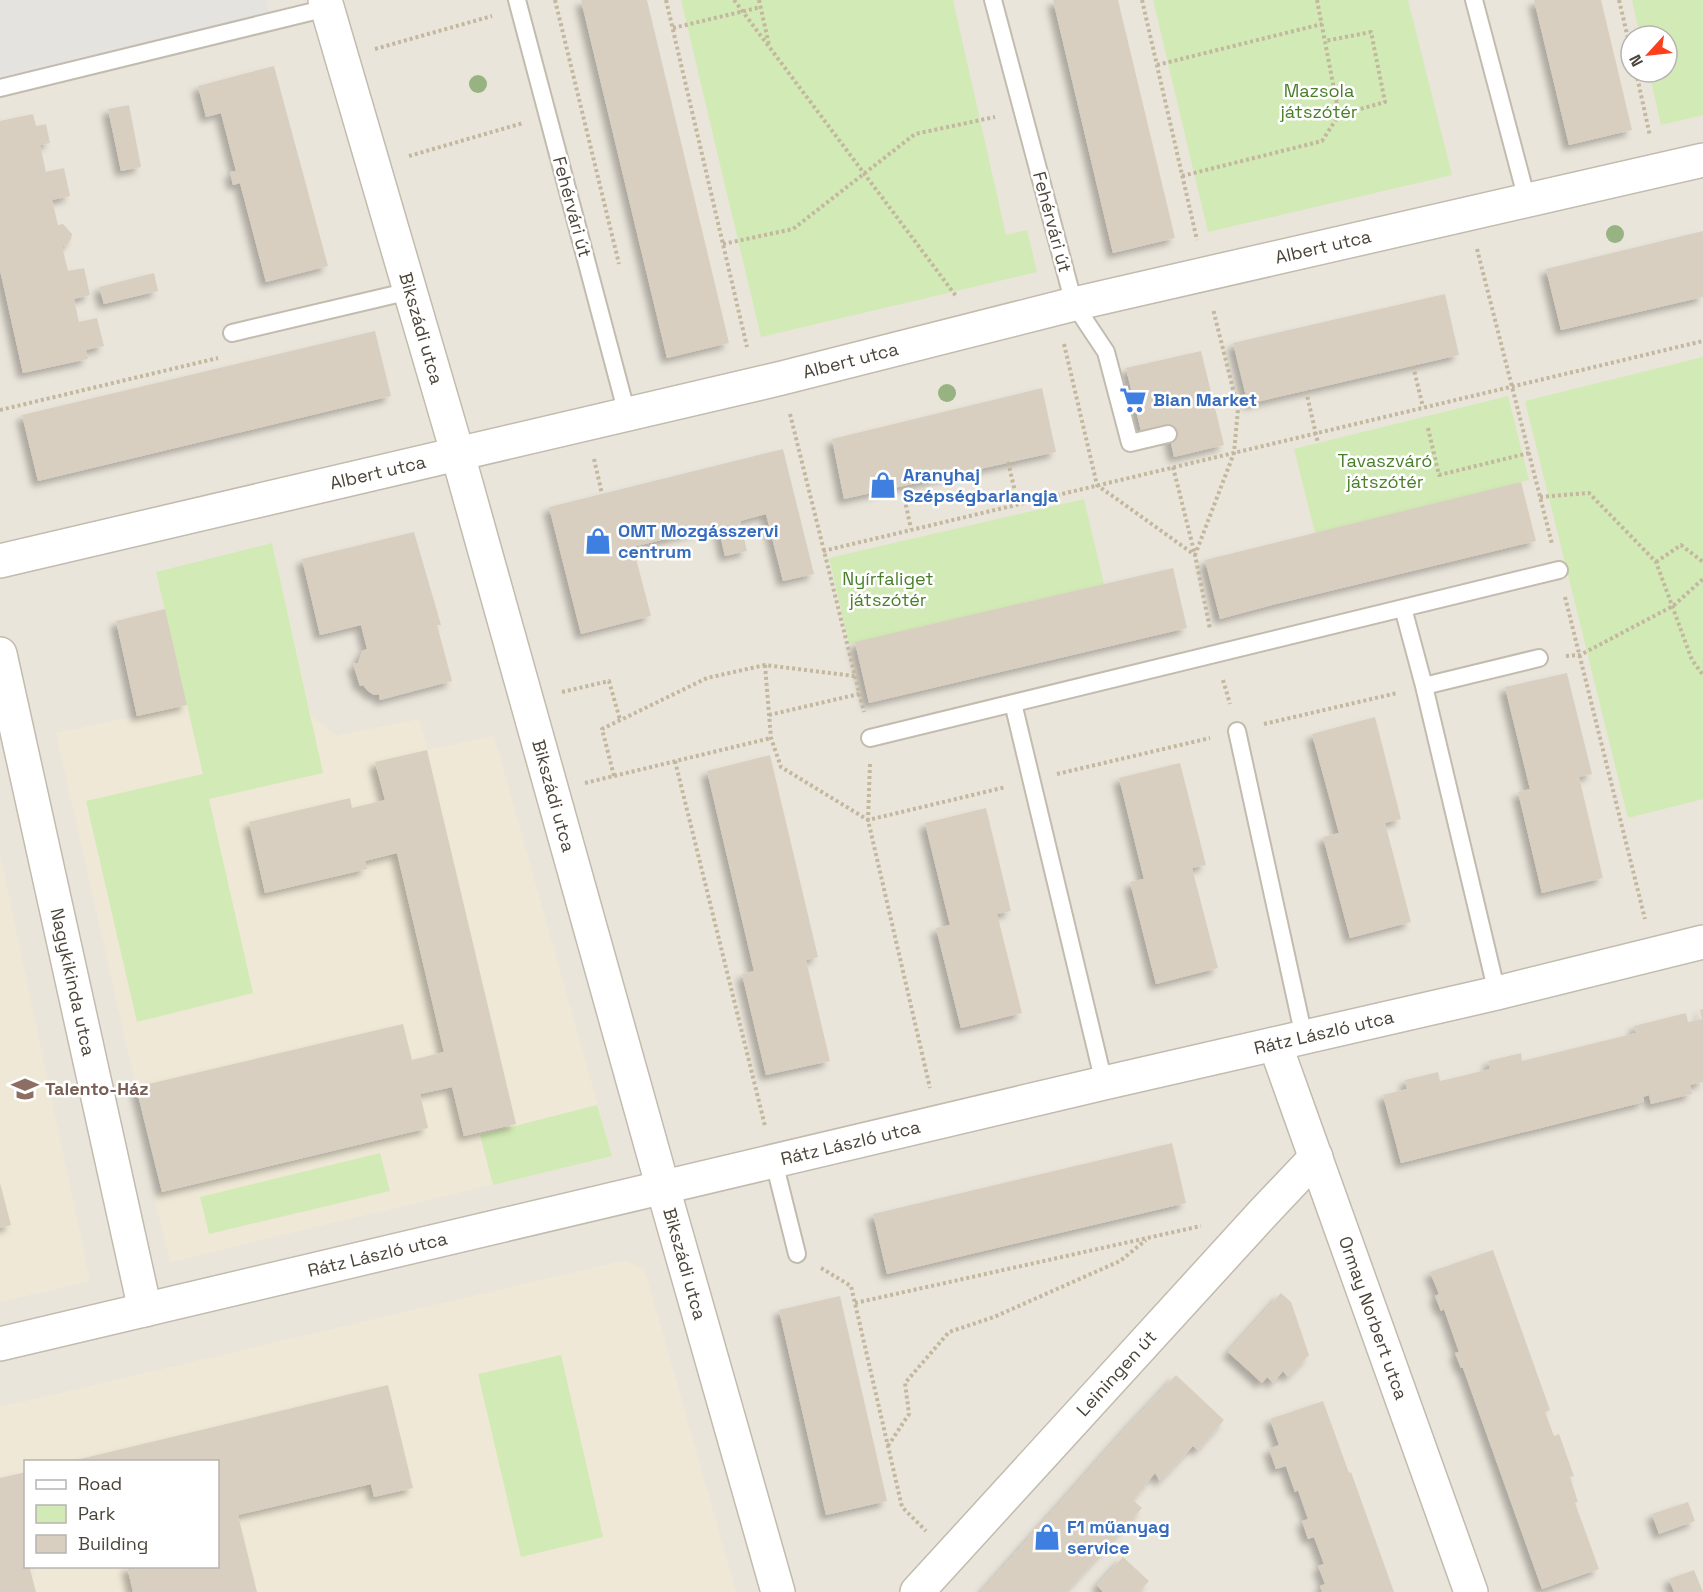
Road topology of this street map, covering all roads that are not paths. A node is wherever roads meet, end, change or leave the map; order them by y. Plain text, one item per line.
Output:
1 (993, 0) edge
2 (1474, 0) edge
3 (326, 4) edge
4 (518, 4) edge
5 (0, 88) edge
6 (1703, 160) edge
7 (1527, 200) junction
8 (410, 291) junction
9 (1074, 304) junction
10 (232, 333) road end
11 (627, 414) junction
12 (1168, 434) dead end
13 (458, 454) junction
14 (0, 561) edge
15 (1559, 570) dead end
16 (1403, 608) junction
17 (0, 654) edge
18 (1539, 658) road end
19 (1424, 686) junction
20 (1013, 703) junction
21 (1238, 731) road end
22 (870, 738) dead end
23 (1703, 942) edge
24 (1497, 993) junction
25 (1290, 1040) junction
26 (1104, 1083) junction
27 (1316, 1157) junction
28 (774, 1162) junction
29 (663, 1188) junction
30 (797, 1254) road end
31 (145, 1310) junction
32 (0, 1344) edge
33 (778, 1592) edge
34 (917, 1592) edge
35 (1472, 1592) edge

1 - 9 lane, Fehérvári út
2 - 7 lane
3 - 5 lane
3 - 8 street, Bikszádi utca
4 - 11 lane, Fehérvári út
6 - 7 street, Albert utca
7 - 9 street, Albert utca
8 - 10 lane
8 - 13 street, Bikszádi utca
9 - 11 street, Albert utca
9 - 12 lane, Fehérvári út
11 - 13 street, Albert utca
13 - 14 street, Albert utca
13 - 29 street, Bikszádi utca
15 - 16 lane
16 - 19 lane
16 - 20 lane
17 - 31 street, Nagykikinda utca
18 - 19 lane
19 - 24 lane
20 - 22 lane
20 - 26 lane
21 - 25 lane
23 - 24 street, Rátz László utca
24 - 25 street, Rátz László utca
25 - 26 street, Rátz László utca
25 - 27 street, Ormay Norbert utca
26 - 28 street, Rátz László utca
27 - 34 street, Leiningen út
27 - 35 street, Ormay Norbert utca
28 - 29 street, Rátz László utca
28 - 30 lane
29 - 31 street, Rátz László utca
29 - 33 street, Bikszádi utca
31 - 32 street, Rátz László utca

